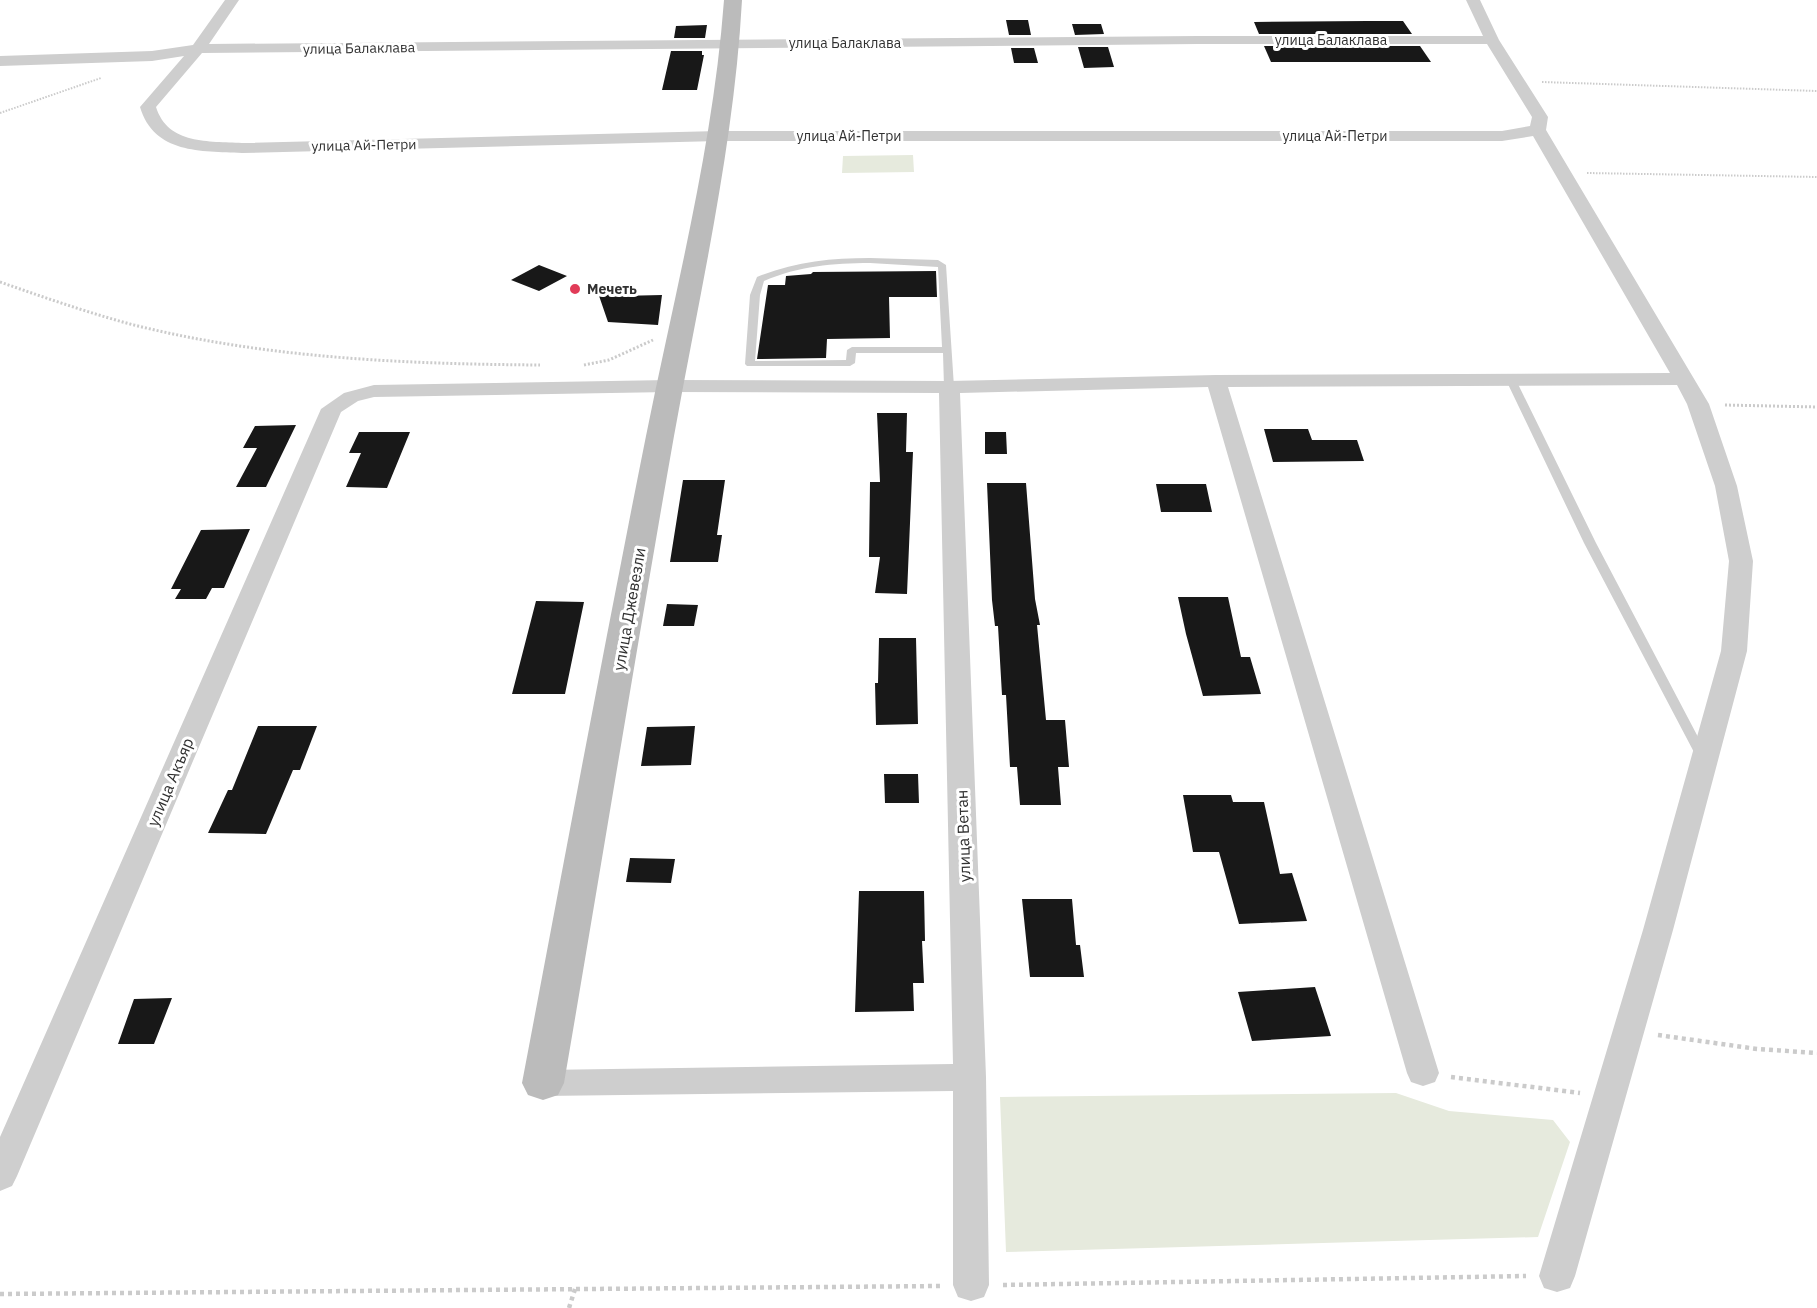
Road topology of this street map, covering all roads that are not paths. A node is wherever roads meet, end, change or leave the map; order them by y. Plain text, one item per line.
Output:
1 (232, 0) edge
2 (733, 0) edge
3 (1473, 0) edge
4 (1492, 40) junction
5 (731, 44) junction
6 (198, 50) junction
7 (0, 61) edge
8 (1538, 130) junction
9 (719, 136) junction
10 (947, 350) junction
11 (1682, 379) junction
12 (1511, 380) junction
13 (1216, 381) junction
14 (669, 386) junction
15 (949, 387) junction
16 (1704, 760) junction
17 (1423, 1073) road end
18 (970, 1077) junction
19 (543, 1083) joint
20 (0, 1176) edge
21 (1557, 1276) road end
22 (971, 1285) road end

1 - 6 street
2 - 5 street, улица Джевезли
3 - 4 street
4 - 5 street, улица Балаклава
4 - 8 street
5 - 6 street, улица Балаклава
5 - 9 street, улица Джевезли
6 - 7 street, улица Балаклава
6 - 9 street, улица Ай-Петри
8 - 9 street, улица Ай-Петри
8 - 11 street
9 - 14 street, улица Джевезли
10 - 10 lane
10 - 15 lane
11 - 12 street
11 - 16 street
12 - 13 street
12 - 16 lane
13 - 15 street
13 - 17 street
14 - 15 street
14 - 19 street, улица Джевезли
14 - 20 street, улица Акъяр
15 - 18 street, улица Ветан
16 - 21 street
18 - 19 street
18 - 22 street, улица Ветан

